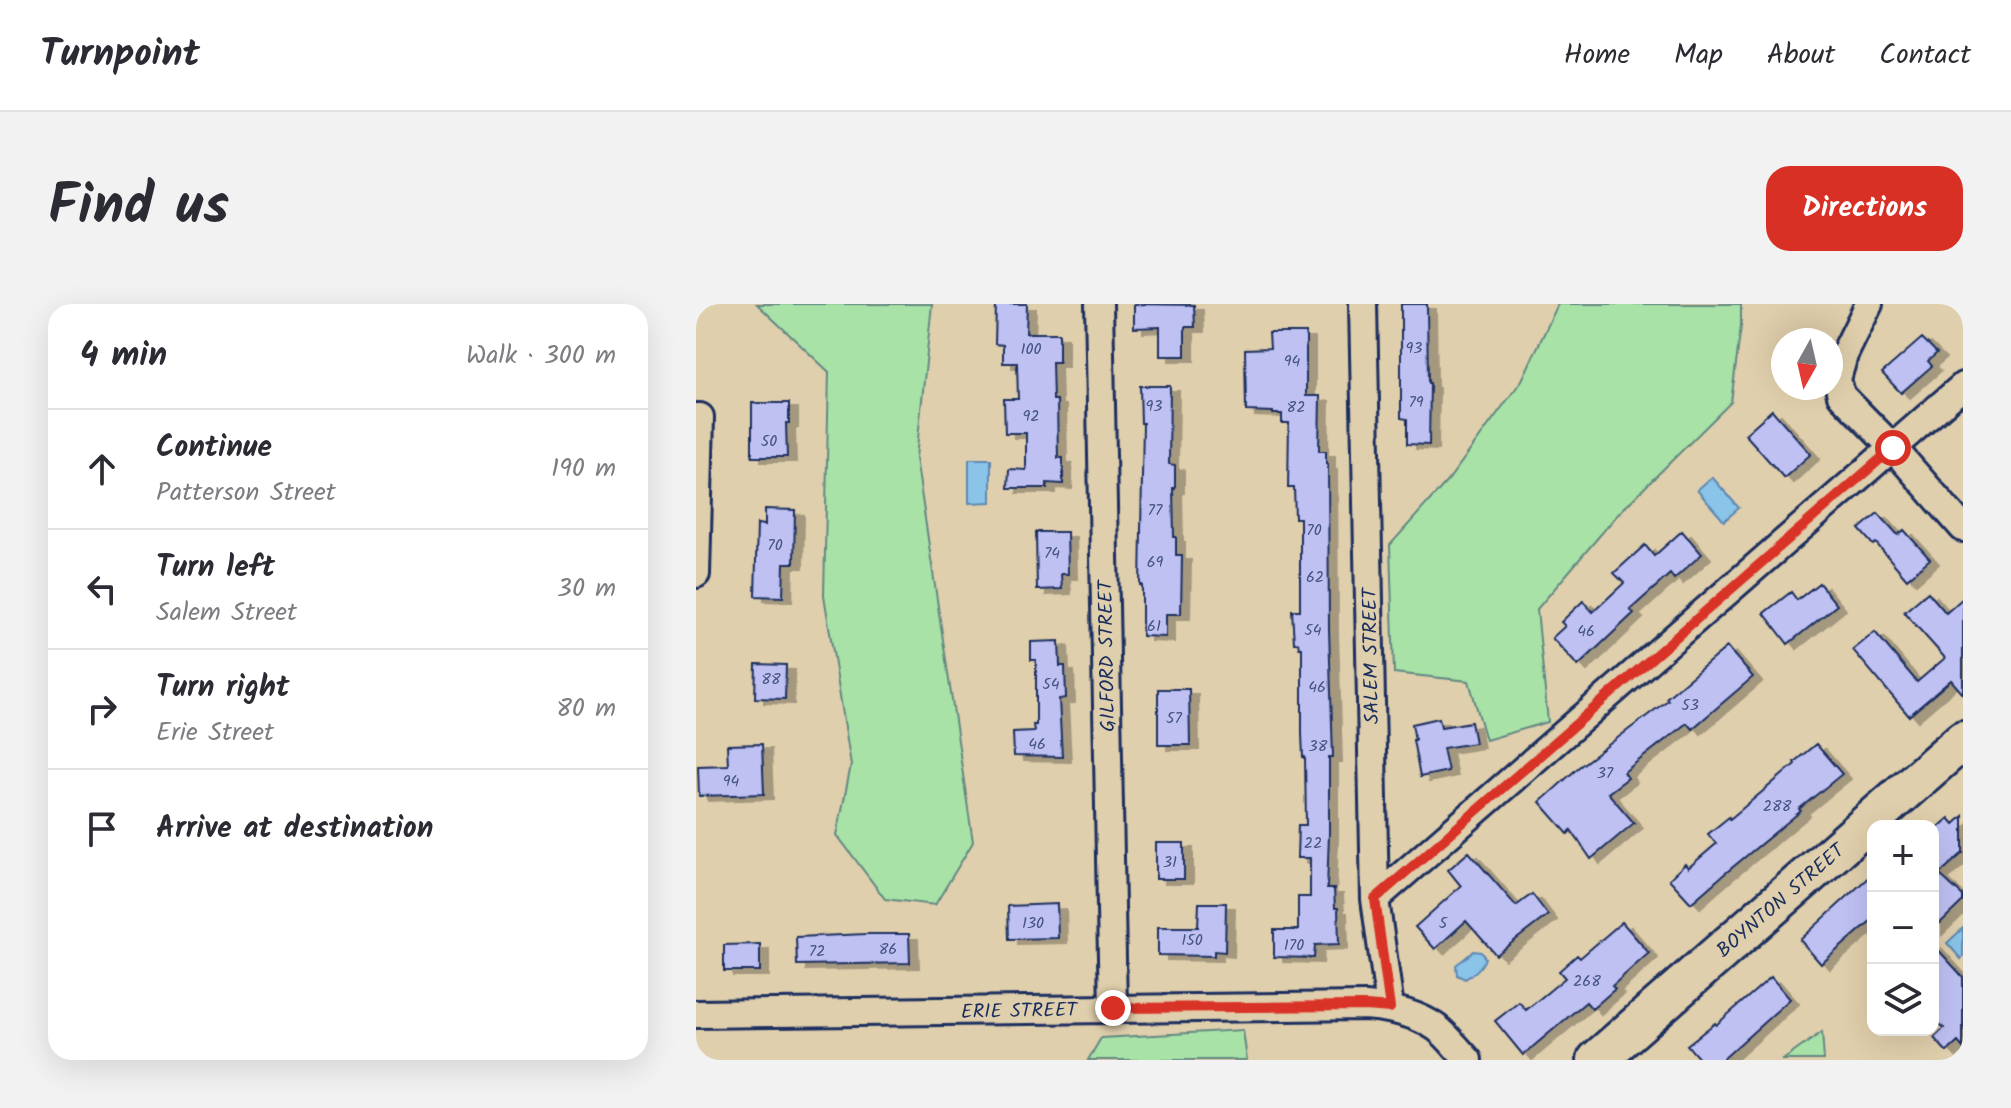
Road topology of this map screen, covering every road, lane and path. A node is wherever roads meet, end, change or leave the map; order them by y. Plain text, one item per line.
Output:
1 (1099, 304) edge
2 (1363, 304) edge
3 (1869, 304) edge
4 (1963, 386) edge
5 (696, 417) edge
6 (1893, 448) junction
7 (1963, 528) edge
8 (696, 574) edge
9 (1963, 740) edge
10 (1375, 899) junction
11 (1113, 1008) junction
12 (1390, 1008) junction
13 (696, 1014) edge
14 (1468, 1060) edge
15 (1597, 1060) edge

1 - 11 street, GILFORD STREET
2 - 10 street, SALEM STREET
3 - 6 street
4 - 6 street
5 - 8 street
6 - 7 street
6 - 10 street
9 - 15 street, BOYNTON STREET
10 - 12 street, SALEM STREET
11 - 12 street, ERIE STREET
11 - 13 street, ERIE STREET
12 - 14 street, ERIE STREET

